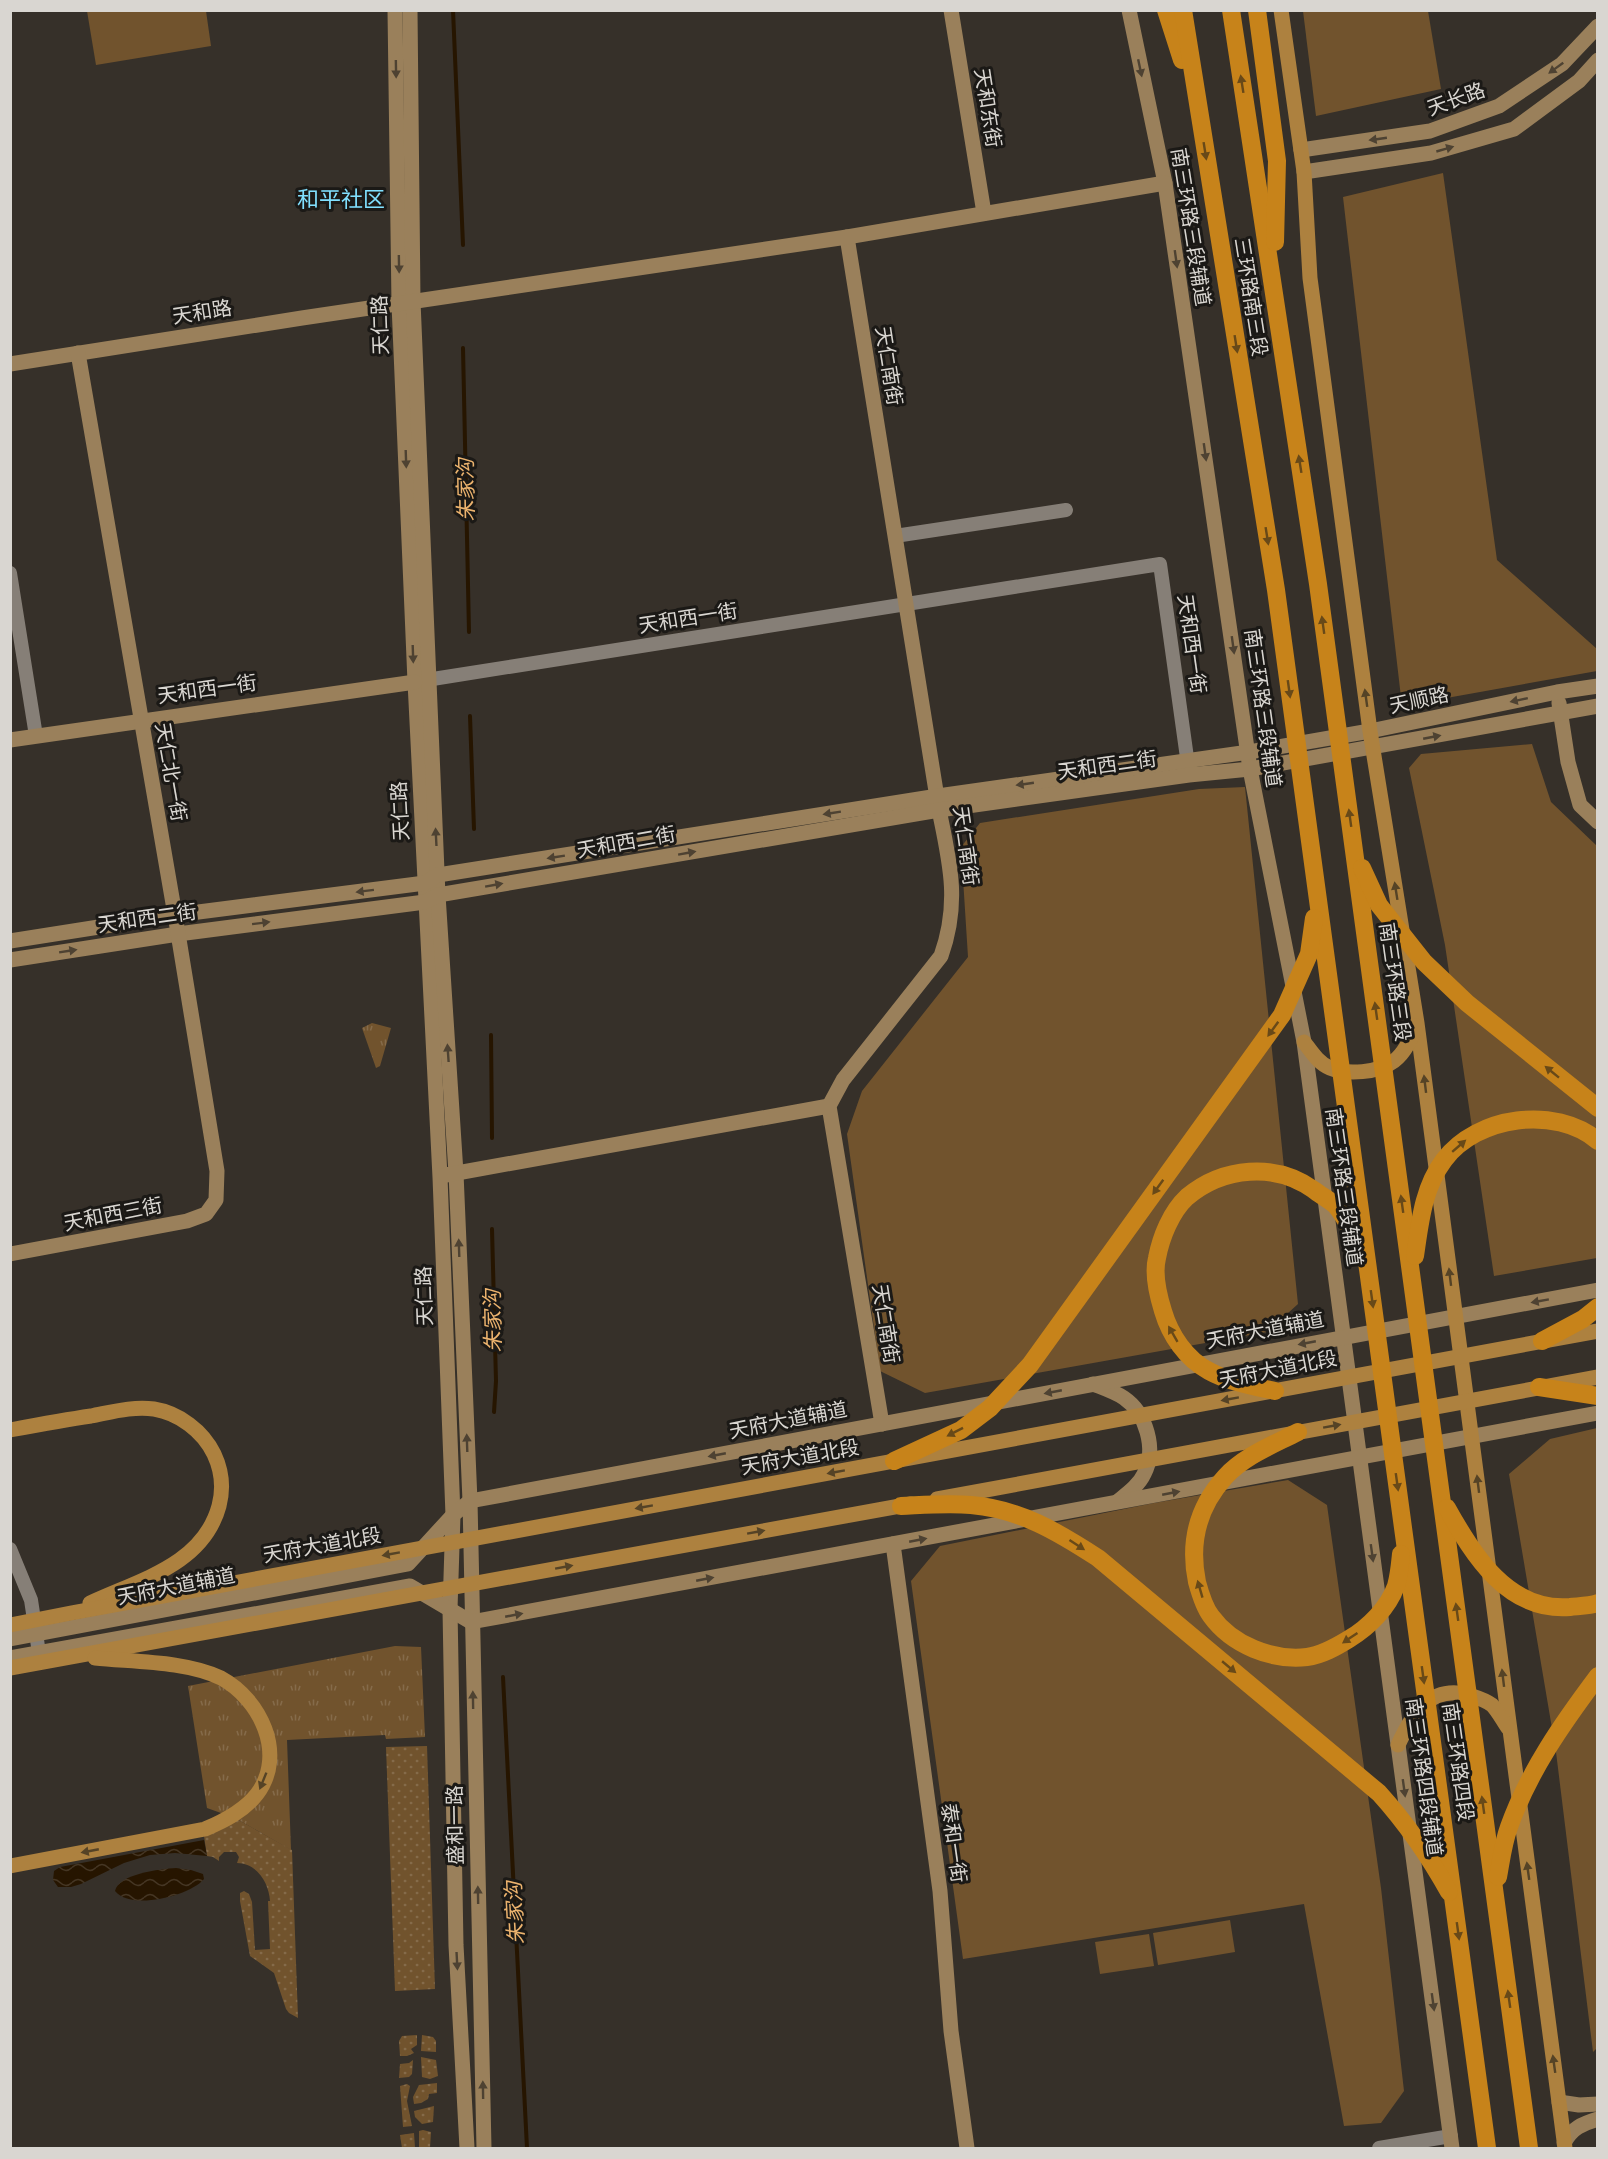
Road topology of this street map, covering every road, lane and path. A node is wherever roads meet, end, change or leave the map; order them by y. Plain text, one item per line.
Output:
1 (395, 10) edge
2 (410, 10) edge
3 (951, 10) edge
4 (1128, 10) edge
5 (1166, 10) edge
6 (1183, 10) edge
7 (1231, 10) edge
8 (1257, 10) edge
9 (1281, 10) edge
10 (1598, 26) edge
11 (1598, 60) edge
12 (1199, 114) junction
13 (1301, 150) junction
14 (1304, 172) junction
15 (1165, 183) junction
16 (984, 213) junction
17 (847, 237) junction
18 (1274, 288) junction
19 (406, 303) junction
20 (78, 353) junction
21 (10, 364) edge
22 (1066, 510) dead end
23 (895, 536) junction
24 (10, 573) edge
25 (1318, 584) joint
26 (907, 605) junction
27 (422, 681) junction
28 (1598, 686) edge
29 (1557, 692) junction
30 (1598, 706) edge
31 (1561, 712) junction
32 (140, 720) junction
33 (1370, 731) junction
34 (36, 736) junction
35 (10, 740) edge
36 (1373, 748) junction
37 (1249, 752) junction
38 (1188, 768) junction
39 (1250, 769) junction
40 (938, 803) junction
41 (1598, 822) edge
42 (1354, 851) junction
43 (431, 879) junction
44 (1317, 895) junction
45 (432, 898) junction
46 (175, 915) junction
47 (178, 934) junction
48 (10, 941) edge
49 (10, 960) edge
50 (1417, 1023) junction
51 (1304, 1042) junction
52 (829, 1106) junction
53 (1598, 1108) edge
54 (1598, 1141) edge
55 (448, 1175) junction
56 (216, 1200) joint
57 (10, 1254) edge
58 (1367, 1262) junction
59 (1412, 1275) junction
60 (1598, 1290) edge
61 (1598, 1307) edge
62 (1455, 1316) junction
63 (1598, 1331) edge
64 (1343, 1336) junction
65 (1542, 1341) junction
66 (1598, 1377) edge
67 (1093, 1384) junction
68 (1427, 1387) joint
69 (1539, 1388) junction
70 (1275, 1391) junction
71 (1598, 1396) edge
72 (1353, 1412) joint
73 (1598, 1413) edge
74 (882, 1424) junction
75 (10, 1430) edge
76 (1298, 1432) junction
77 (1471, 1437) junction
78 (1360, 1458) junction
79 (894, 1461) junction
80 (1442, 1499) junction
81 (470, 1501) junction
82 (1116, 1503) junction
83 (901, 1506) junction
84 (453, 1515) junction
85 (1404, 1536) junction
86 (893, 1544) junction
87 (10, 1549) edge
88 (1598, 1603) edge
89 (450, 1609) junction
90 (71, 1612) junction
91 (471, 1622) junction
92 (10, 1626) edge
93 (36, 1634) junction
94 (10, 1639) edge
95 (39, 1653) junction
96 (74, 1657) junction
97 (10, 1658) edge
98 (10, 1668) edge
99 (1598, 1676) edge
100 (1510, 1731) junction
101 (1398, 1745) junction
102 (10, 1866) edge
103 (1495, 1890) junction
104 (1454, 1899) junction
105 (1559, 2102) junction
106 (1598, 2104) edge
107 (1598, 2119) edge
108 (1452, 2142) edge
109 (1529, 2144) edge
110 (1565, 2146) edge
111 (1487, 2147) edge
112 (467, 2148) edge
113 (484, 2148) edge
114 (967, 2148) edge
115 (1379, 2148) edge

1 -> 19 street, 天仁路
2 - 19 street, 天仁路
3 - 16 street, 天和东街
4 -> 15 street, 南三环路三段辅道
5 - 12 highway
6 - 12 highway, 三环路南三段
18 -> 7 highway, 三环路南三段
8 - 18 highway
9 - 13 main road
10 -> 13 street, 天长路
14 -> 11 street
12 -> 44 highway, 三环路南三段
13 - 14 main road
33 -> 14 main road
15 - 16 street, 天和路
15 -> 37 street, 南三环路三段辅道
16 - 17 street, 天和路
17 - 19 street, 天和路
17 - 23 street, 天仁南街
25 -> 18 highway, 三环路南三段
19 - 20 street, 天和路
19 - 27 street, 天仁路
20 - 21 street, 天和路
20 - 32 street, 天仁北一街
22 - 23 street
23 - 26 street, 天仁南街
24 - 34 street
42 -> 25 highway, 南三环路三段
26 - 27 street, 天和西一街
26 - 38 street, 天和西一街
26 - 40 street, 天仁南街
27 - 32 street, 天和西一街
27 - 43 street, 天仁路
28 - 29 street, 天顺路
29 - 31 street
29 -> 33 street, 天顺路
30 - 31 street, 天顺路
36 -> 31 street, 天顺路
31 - 41 street
32 - 34 street, 天和西一街
32 - 46 street, 天仁北一街
33 - 36 main road
33 - 37 street, 天顺路
34 - 35 street, 天和西一街
36 - 39 street, 天顺路
50 -> 36 main road
37 - 38 street, 天和西二街
37 - 39 street, 南三环路三段辅道
38 - 39 street, 天和西二街
38 - 40 street, 天和西二街
39 - 51 street, 南三环路三段辅道
40 -> 43 street, 天和西二街
45 -> 40 street, 天和西二街
40 - 52 street, 天仁南街
53 -> 42 highway
59 -> 42 highway, 南三环路三段
43 - 45 street, 天仁路
43 -> 46 street, 天和西二街
44 - 58 highway
44 -> 79 highway
47 -> 45 street, 天和西二街
45 - 55 street, 天仁路
46 - 47 street, 天仁北一街
46 - 48 street, 天和西二街
49 -> 47 street, 天和西二街
47 - 56 street, 天仁北一街
50 - 51 main road
62 -> 50 main road
51 - 64 street, 南三环路三段辅道
52 - 55 street
52 - 74 street, 天仁南街
59 -> 54 highway
81 -> 55 street, 天仁路
55 - 84 street, 天仁路
56 - 57 street, 天和西三街
70 -> 58 highway
58 -> 85 highway, 南三环路四段
59 - 68 highway, 南三环路三段
60 -> 62 street, 天府大道辅道
61 - 65 highway
62 - 64 street, 天府大道辅道
62 - 77 main road
63 - 65 main road, 天府大道北段
64 -> 67 street, 天府大道辅道
64 - 72 street, 南三环路三段辅道
65 - 70 main road, 天府大道北段
66 - 69 main road
67 -> 74 street, 天府大道辅道
67 - 82 street
68 - 80 highway, 南三环路四段
69 - 71 highway
76 -> 69 main road
70 -> 79 main road, 天府大道北段
72 - 78 street, 南三环路四段辅道
73 - 77 street
74 -> 81 street, 天府大道辅道
75 - 90 main road
76 - 83 main road
85 -> 76 highway
77 - 78 street
100 -> 77 main road
82 -> 78 street
78 -> 101 street, 南三环路四段辅道
79 -> 90 main road, 天府大道北段
80 - 88 highway
103 -> 80 highway, 南三环路四段
81 - 84 street, 天府大道辅道
81 - 91 street, 盛和一路
86 -> 82 street
96 -> 83 main road
83 -> 104 highway
84 - 89 street, 天仁路
84 - 93 street, 天府大道辅道
85 -> 104 highway, 南三环路四段
91 -> 86 street
86 - 114 street, 泰和一街
87 - 93 street
89 - 91 street, 天府大道辅道
89 - 95 street, 天府大道辅道
89 -> 112 street, 盛和一路
90 - 92 main road, 天府大道北段
113 -> 91 street, 盛和一路
93 - 94 street, 天府大道辅道
93 - 95 street
95 - 97 street, 天府大道辅道
96 - 98 main road
96 -> 102 main road
99 - 103 highway
100 - 101 main road
105 -> 100 main road
101 -> 108 street, 南三环路四段辅道
109 -> 103 highway, 南三环路四段
104 -> 111 highway, 南三环路四段
105 - 106 street
105 - 110 main road
107 - 110 street
108 - 115 street

